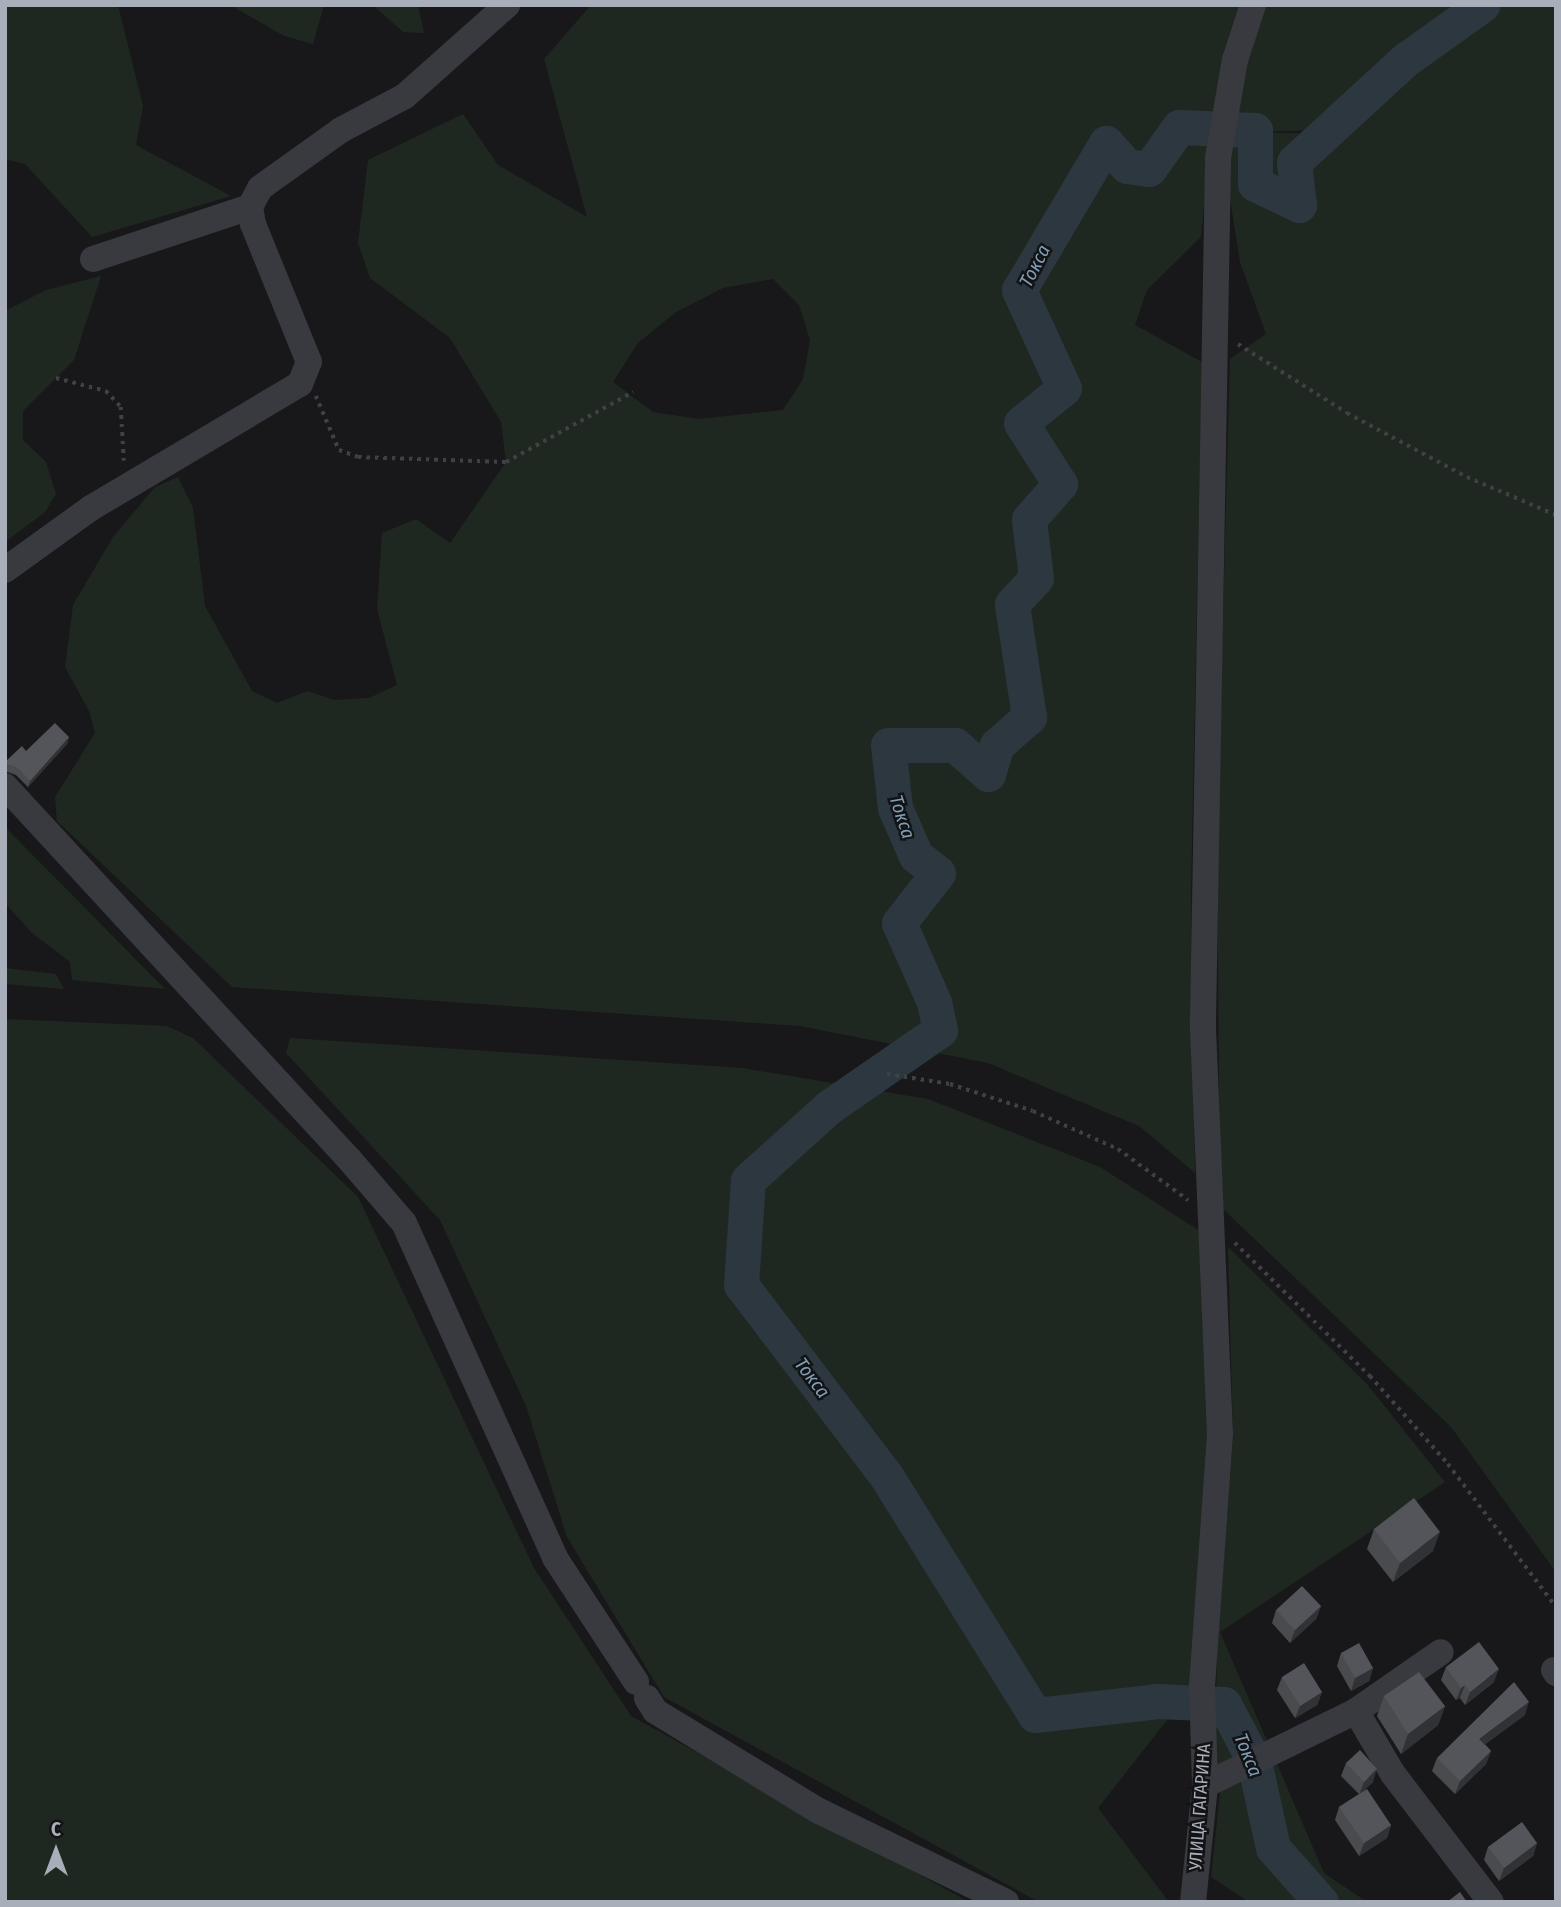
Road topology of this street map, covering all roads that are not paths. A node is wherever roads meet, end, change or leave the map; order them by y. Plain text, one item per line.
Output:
1 (507, 5) edge
2 (1253, 5) edge
3 (250, 207) junction
4 (93, 259) dead end
5 (5, 570) edge
6 (5, 786) edge
7 (1441, 1652) dead end
8 (1356, 1711) junction
9 (1205, 1785) junction
10 (1006, 1902) edge
11 (1193, 1902) edge
12 (1492, 1902) edge

1 - 3 street
2 - 9 street, УЛИЦА ГАГАРИНА
3 - 4 street
3 - 5 street
6 - 10 street
7 - 8 street
8 - 9 street
8 - 12 street
9 - 11 street, УЛИЦА ГАГАРИНА

